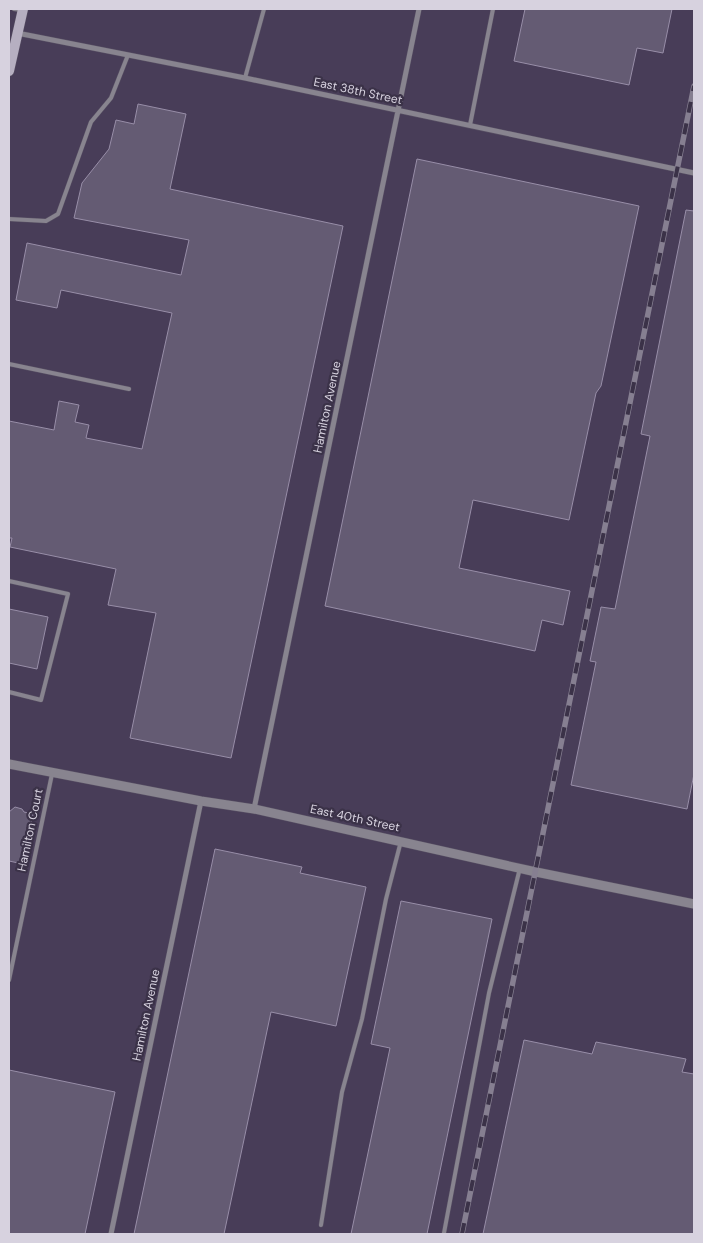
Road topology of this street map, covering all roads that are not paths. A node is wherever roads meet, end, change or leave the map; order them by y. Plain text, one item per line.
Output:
1 (20, 9) edge
2 (264, 9) edge
3 (419, 9) edge
4 (493, 9) edge
5 (17, 33) junction
6 (128, 55) junction
7 (9, 71) edge
8 (245, 78) junction
9 (399, 110) junction
10 (470, 125) junction
11 (694, 173) edge
12 (9, 219) edge
13 (9, 364) edge
14 (129, 389) dead end
15 (9, 581) edge
16 (9, 692) edge
17 (9, 764) edge
18 (52, 772) junction
19 (201, 801) junction
20 (254, 809) junction
21 (401, 841) junction
22 (520, 868) junction
23 (694, 904) edge
24 (9, 980) edge
25 (321, 1225) dead end
26 (444, 1233) edge
27 (111, 1234) edge

1 - 5 main road
2 - 8 lane
3 - 9 street, Hamilton Avenue
4 - 10 lane
5 - 6 street, East 38th Street
5 - 7 main road
6 - 8 street, East 38th Street
6 - 12 lane
8 - 9 street, East 38th Street
9 - 10 street, East 38th Street
9 - 20 street, Hamilton Avenue
10 - 11 street, East 38th Street
13 - 14 lane
15 - 16 lane
17 - 18 street, East 40th Street
18 - 19 street, East 40th Street
18 - 24 lane, Hamilton Court
19 - 20 street, East 40th Street
19 - 27 street, Hamilton Avenue
20 - 21 street, East 40th Street
21 - 22 street, East 40th Street
21 - 25 lane
22 - 23 street, East 40th Street
22 - 26 lane

